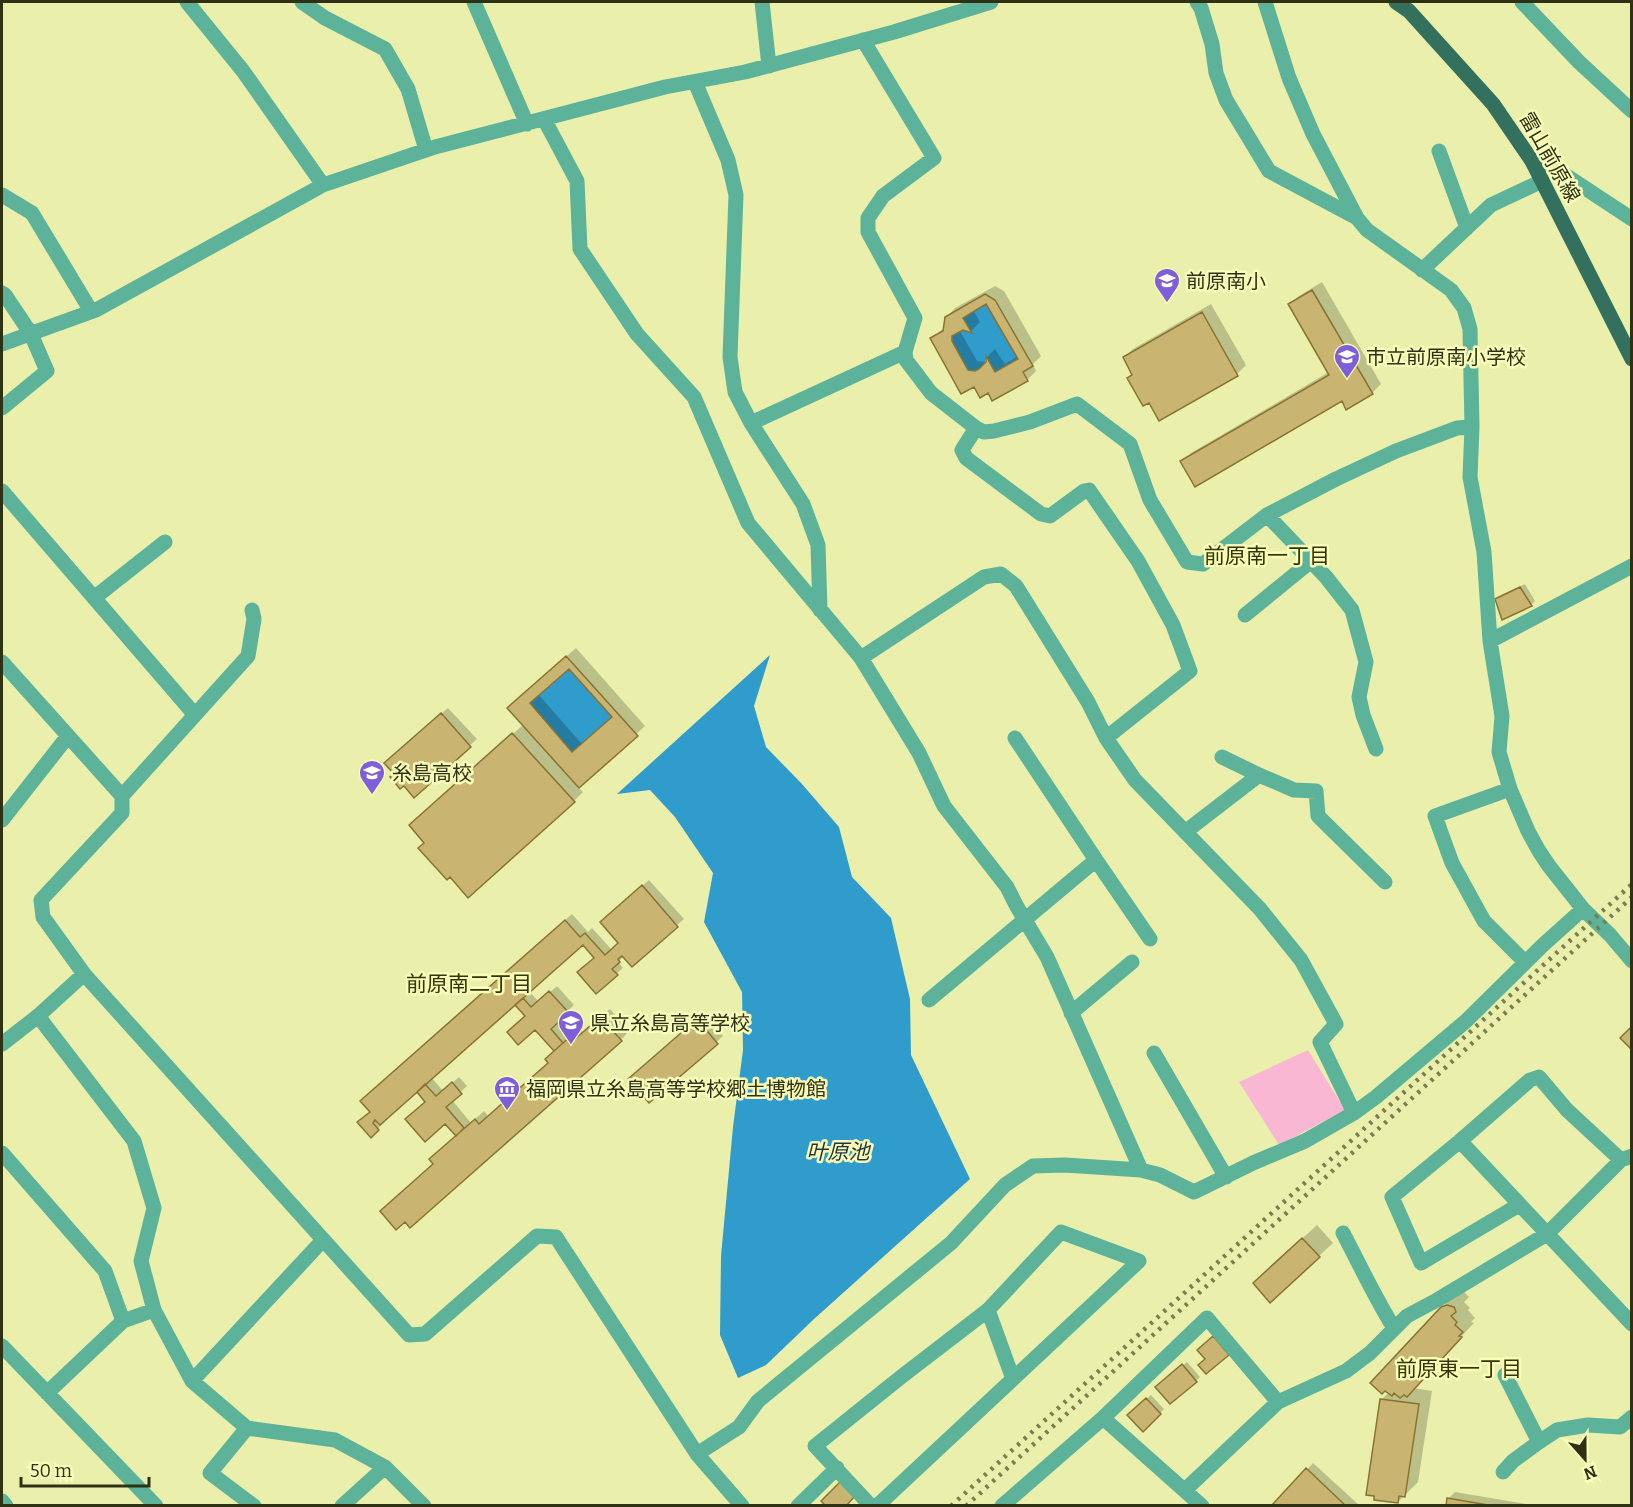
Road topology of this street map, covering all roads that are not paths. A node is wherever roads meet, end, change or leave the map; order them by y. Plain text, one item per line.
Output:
1 (187, 2) edge
2 (302, 2) edge
3 (474, 2) edge
4 (762, 2) edge
5 (991, 2) edge
6 (1197, 2) edge
7 (1265, 2) edge
8 (1396, 2) edge
9 (1522, 2) edge
10 (863, 40) junction
11 (770, 66) junction
12 (695, 82) junction
13 (1632, 111) edge
14 (544, 119) junction
15 (527, 124) junction
16 (426, 150) junction
17 (1439, 152) dead end
18 (1532, 161) junction
19 (1542, 181) junction
20 (323, 185) junction
21 (2, 195) edge
22 (1357, 218) junction
23 (1632, 219) edge
24 (1467, 228) junction
25 (1422, 270) junction
26 (2, 293) edge
27 (91, 311) junction
28 (31, 334) junction
29 (2, 344) edge
30 (905, 352) junction
31 (1632, 359) edge
32 (2, 408) edge
33 (751, 423) junction
34 (1472, 427) junction
35 (976, 428) junction
36 (2, 491) edge
37 (1267, 516) junction
38 (165, 542) dead end
39 (1310, 562) junction
40 (1632, 566) edge
41 (94, 598) junction
42 (252, 610) dead end
43 (820, 610) junction
44 (1245, 615) dead end
45 (1490, 641) junction
46 (861, 658) junction
47 (2, 662) edge
48 (195, 715) junction
49 (68, 736) junction
50 (1015, 738) dead end
51 (1106, 738) junction
52 (1376, 749) dead end
53 (1222, 757) dead end
54 (1259, 775) junction
55 (1510, 789) junction
56 (122, 796) junction
57 (2, 820) edge
58 (1185, 832) junction
59 (1096, 860) junction
60 (1384, 882) dead end
61 (1583, 909) junction
62 (1025, 920) junction
63 (1150, 939) dead end
64 (1632, 961) edge
65 (1132, 962) dead end
66 (1525, 962) junction
67 (84, 974) junction
68 (929, 1000) dead end
69 (1071, 1013) junction
70 (38, 1016) junction
71 (2, 1044) edge
72 (1154, 1053) dead end
73 (1354, 1113) junction
74 (1461, 1142) junction
75 (2, 1153) edge
76 (1626, 1158) edge
77 (1141, 1170) junction
78 (1226, 1177) junction
79 (1520, 1205) junction
80 (1343, 1233) dead end
81 (1547, 1234) junction
82 (323, 1240) junction
83 (154, 1310) junction
84 (988, 1310) junction
85 (123, 1321) junction
86 (1632, 1324) edge
87 (1394, 1328) junction
88 (2, 1347) edge
89 (1505, 1375) dead end
90 (1013, 1379) junction
91 (192, 1381) junction
92 (47, 1393) junction
93 (1278, 1402) junction
94 (1632, 1417) edge
95 (1103, 1418) junction
96 (247, 1428) junction
97 (1539, 1442) junction
98 (697, 1454) junction
99 (385, 1467) junction
100 (837, 1468) junction
101 (1503, 1472) dead end
102 (1185, 1490) junction
103 (2, 1501) edge
104 (6, 1506) edge
105 (156, 1506) edge
106 (254, 1506) edge
107 (342, 1506) edge
108 (424, 1506) edge
109 (742, 1506) edge
110 (798, 1506) edge
111 (871, 1506) edge
112 (877, 1506) edge
113 (1002, 1506) edge
114 (1202, 1506) edge

1 - 20 street
2 - 16 street
3 - 15 street
4 - 11 street
5 - 10 street
6 - 22 street
7 - 22 street
8 - 18 main road, 雷山前原線
9 - 13 street
10 - 11 street
10 - 30 street
11 - 12 street
12 - 14 street
12 - 33 street
14 - 15 street
14 - 43 street
15 - 16 street
16 - 20 street
17 - 24 street
18 - 19 main road, 雷山前原線
18 - 23 street
19 - 24 street
19 - 31 main road, 雷山前原線
20 - 27 street
21 - 27 street
22 - 25 street
24 - 25 street
25 - 34 street
26 - 28 street
27 - 28 street
28 - 29 street
28 - 32 street
30 - 33 street
30 - 35 street
33 - 43 street
34 - 37 street
34 - 45 street
35 - 37 street
35 - 51 street
36 - 41 street
37 - 39 street
38 - 41 street
39 - 44 street
39 - 52 street
40 - 45 street
41 - 48 street
42 - 48 street
43 - 46 street
45 - 55 street
46 - 51 street
46 - 62 street
47 - 49 street
48 - 56 street
49 - 56 street
49 - 57 street
50 - 59 street
51 - 58 street
53 - 54 street
54 - 58 street
54 - 60 street
55 - 61 street
55 - 66 street
56 - 67 street
58 - 73 street
59 - 62 street
59 - 63 street
61 - 64 street
61 - 66 street
62 - 68 street
62 - 69 street
65 - 69 street
66 - 73 street
67 - 70 street
67 - 82 street
69 - 77 street
70 - 71 street
70 - 83 street
72 - 78 street
73 - 78 street
74 - 76 street
74 - 79 street
74 - 79 street
75 - 85 street
76 - 81 street
77 - 78 street
77 - 98 street
79 - 81 street
80 - 87 street
81 - 86 street
81 - 87 street
82 - 91 street
82 - 98 street
83 - 85 street
83 - 91 street
84 - 90 street
84 - 90 street
84 - 100 street
85 - 92 street
87 - 93 street
88 - 92 street
89 - 97 street
90 - 112 street
91 - 96 street
92 - 105 street
93 - 95 street
93 - 102 street
94 - 97 street
95 - 102 street
95 - 113 street
96 - 99 street
96 - 106 street
97 - 101 street
98 - 109 street
99 - 107 street
99 - 108 street
100 - 110 street
100 - 111 street
102 - 114 street
103 - 104 street

